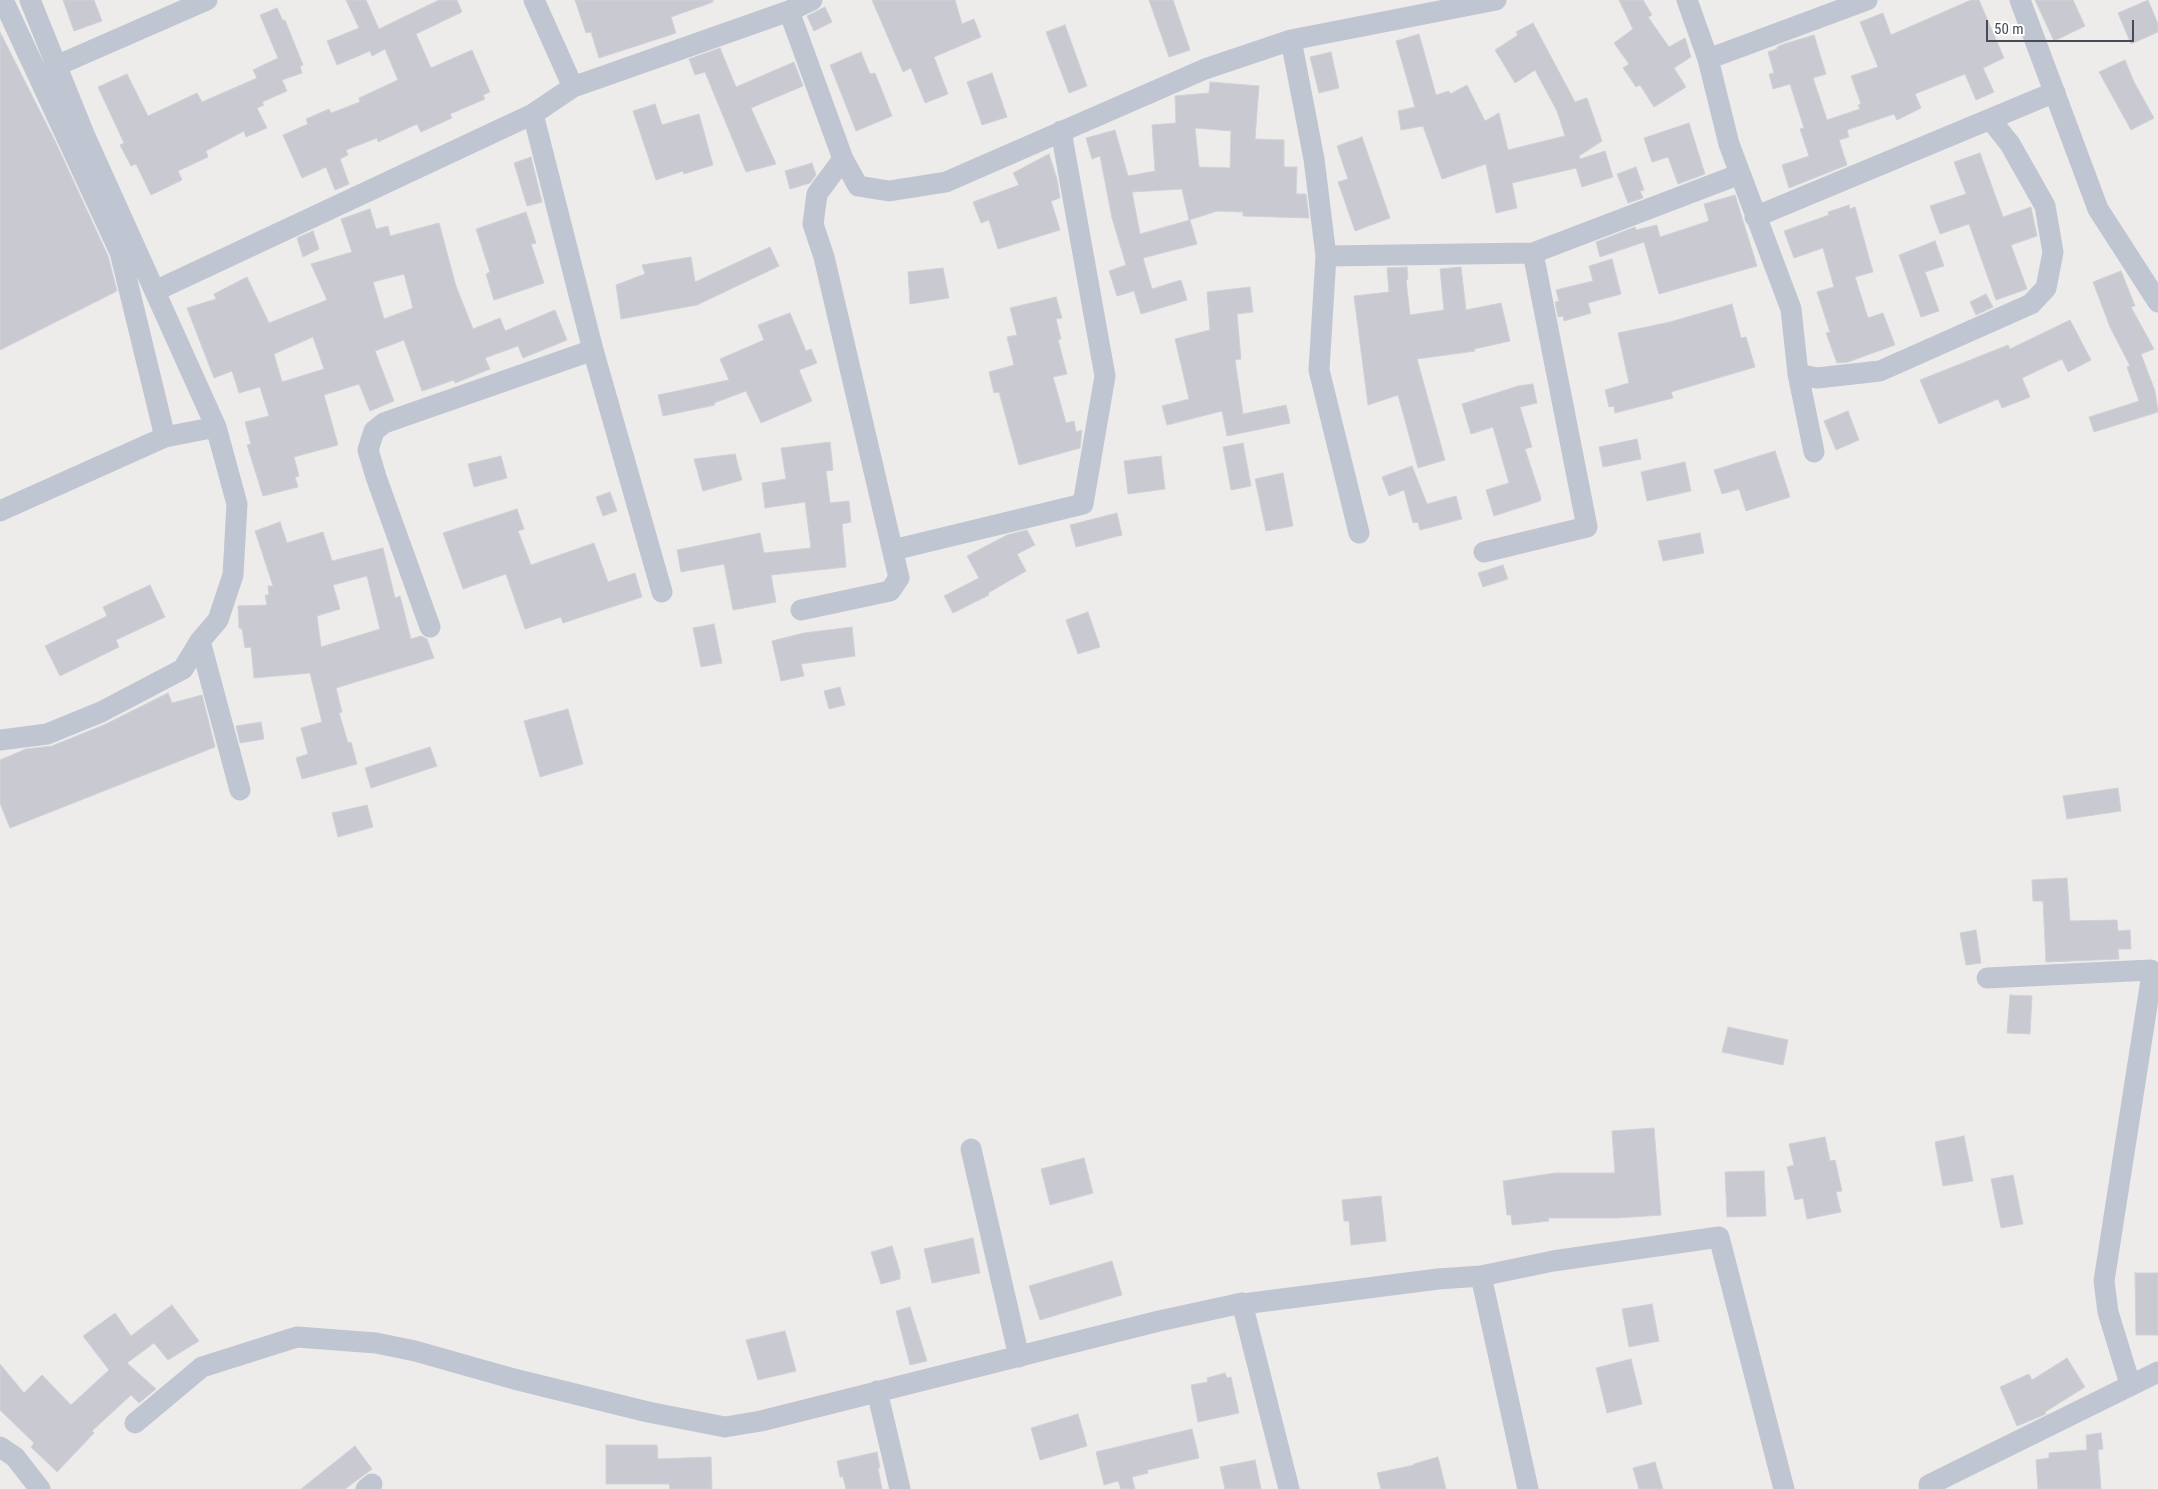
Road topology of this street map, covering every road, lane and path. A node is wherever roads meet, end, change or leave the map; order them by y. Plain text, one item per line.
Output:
1 (3, 0) edge
2 (30, 0) edge
3 (207, 0) edge
4 (534, 0) edge
5 (812, 0) edge
6 (1496, 0) edge
7 (1687, 0) edge
8 (1867, 0) edge
9 (2020, 0) edge
10 (789, 12) junction
11 (1291, 40) junction
12 (1708, 59) junction
13 (56, 66) junction
14 (573, 87) junction
15 (2055, 92) junction
16 (533, 114) junction
17 (1990, 119) junction
18 (1061, 131) junction
19 (843, 159) junction
20 (1740, 174) junction
21 (1755, 217) junction
22 (1534, 253) junction
23 (1326, 256) junction
24 (154, 291) junction
25 (2158, 302) edge
26 (594, 350) junction
27 (1798, 374) junction
28 (216, 428) junction
29 (166, 436) junction
30 (1814, 452) dead end
31 (0, 511) edge
32 (1360, 533) dead end
33 (893, 550) junction
34 (1484, 552) dead end
35 (662, 592) dead end
36 (800, 610) dead end
37 (430, 627) dead end
38 (200, 642) junction
39 (0, 740) edge
40 (240, 790) dead end
41 (1987, 978) dead end
42 (972, 1149) dead end
43 (1481, 1276) junction
44 (1242, 1303) junction
45 (1019, 1357) junction
46 (2158, 1372) edge
47 (2130, 1384) junction
48 (878, 1391) junction
49 (135, 1423) dead end
50 (0, 1447) edge
51 (40, 1489) edge
52 (900, 1489) edge
53 (1289, 1489) edge
54 (1528, 1489) edge
55 (1784, 1489) edge
56 (1930, 1489) edge

1 - 29 street
2 - 13 street
3 - 13 street
4 - 14 street
5 - 10 street
6 - 11 street
7 - 12 street
8 - 12 street
9 - 15 street
10 - 14 street
10 - 19 street
11 - 18 street
11 - 23 street
12 - 20 street
13 - 24 street
14 - 16 street
15 - 17 street
15 - 25 street
16 - 24 street
16 - 26 street
17 - 21 street
17 - 27 street
18 - 19 street
18 - 33 street
19 - 33 street
20 - 21 street
20 - 22 street
21 - 27 street
22 - 23 street
22 - 34 street
23 - 32 street
24 - 28 street
26 - 35 street
26 - 37 street
27 - 30 street
28 - 29 street
28 - 38 street
29 - 31 street
33 - 36 street
38 - 39 street
38 - 40 street
41 - 47 street
42 - 45 street
43 - 44 street
43 - 54 street
43 - 55 street
44 - 45 street
44 - 53 street
45 - 48 street
46 - 47 street
47 - 56 street
48 - 49 street
48 - 52 street
50 - 51 street

